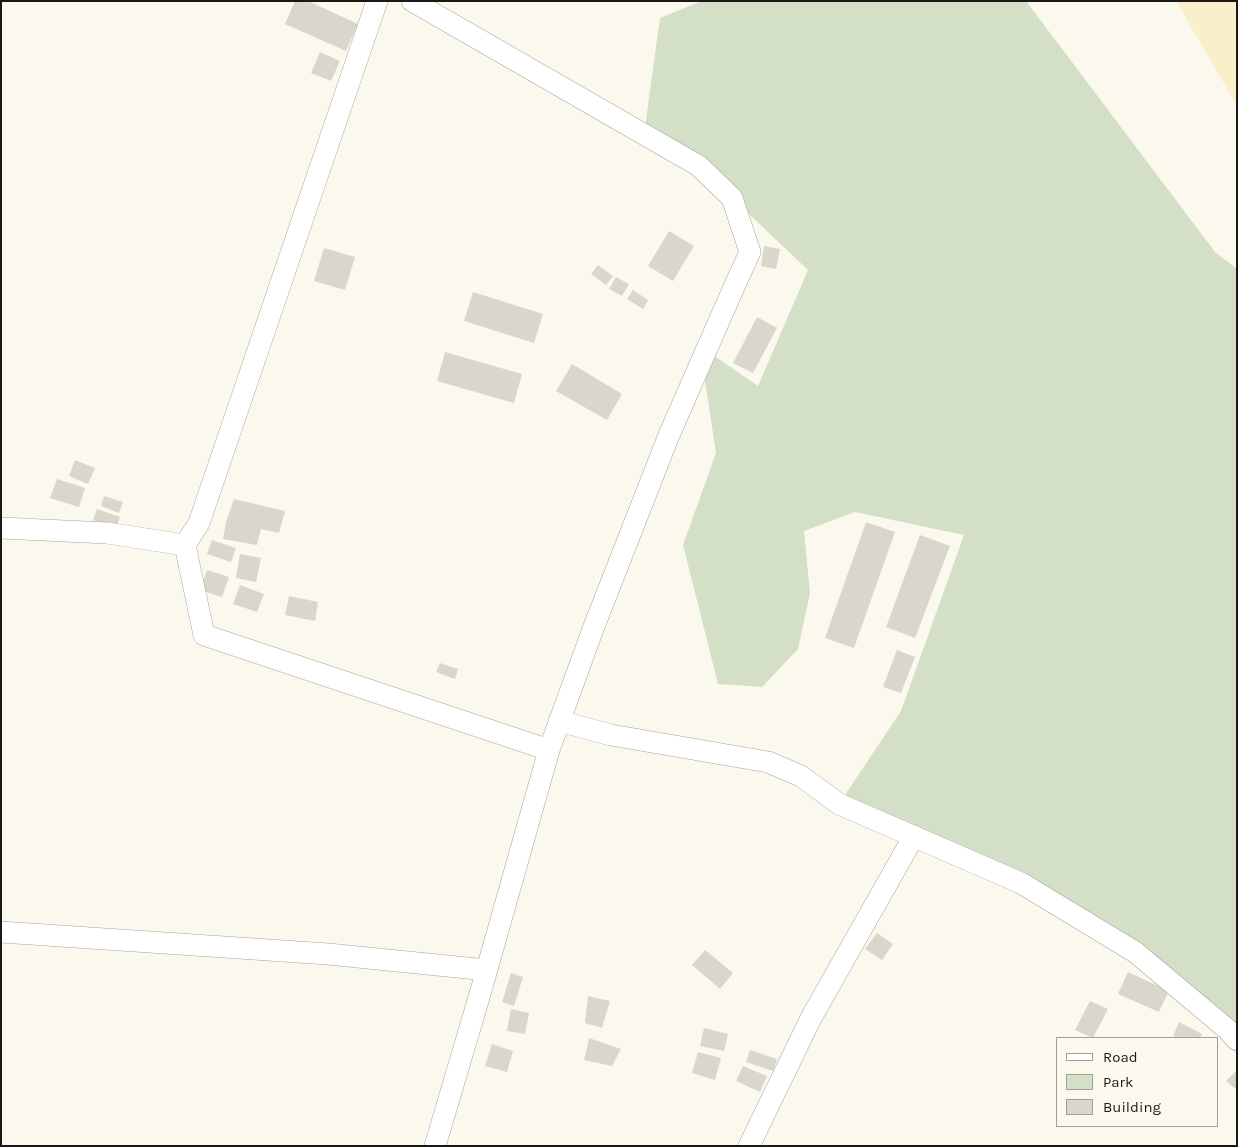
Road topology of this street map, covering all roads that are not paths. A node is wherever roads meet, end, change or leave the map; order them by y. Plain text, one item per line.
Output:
1 (377, 1) edge
2 (412, 1) edge
3 (1, 528) edge
4 (185, 544) junction
5 (559, 721) junction
6 (548, 750) junction
7 (914, 836) junction
8 (1, 932) edge
9 (487, 970) junction
10 (1237, 1040) edge
11 (435, 1146) edge
12 (748, 1146) edge

1 - 4 street
2 - 5 street
3 - 4 street
4 - 6 street
5 - 6 street
5 - 7 street
6 - 9 street
7 - 10 street
7 - 12 street
8 - 9 street
9 - 11 street

